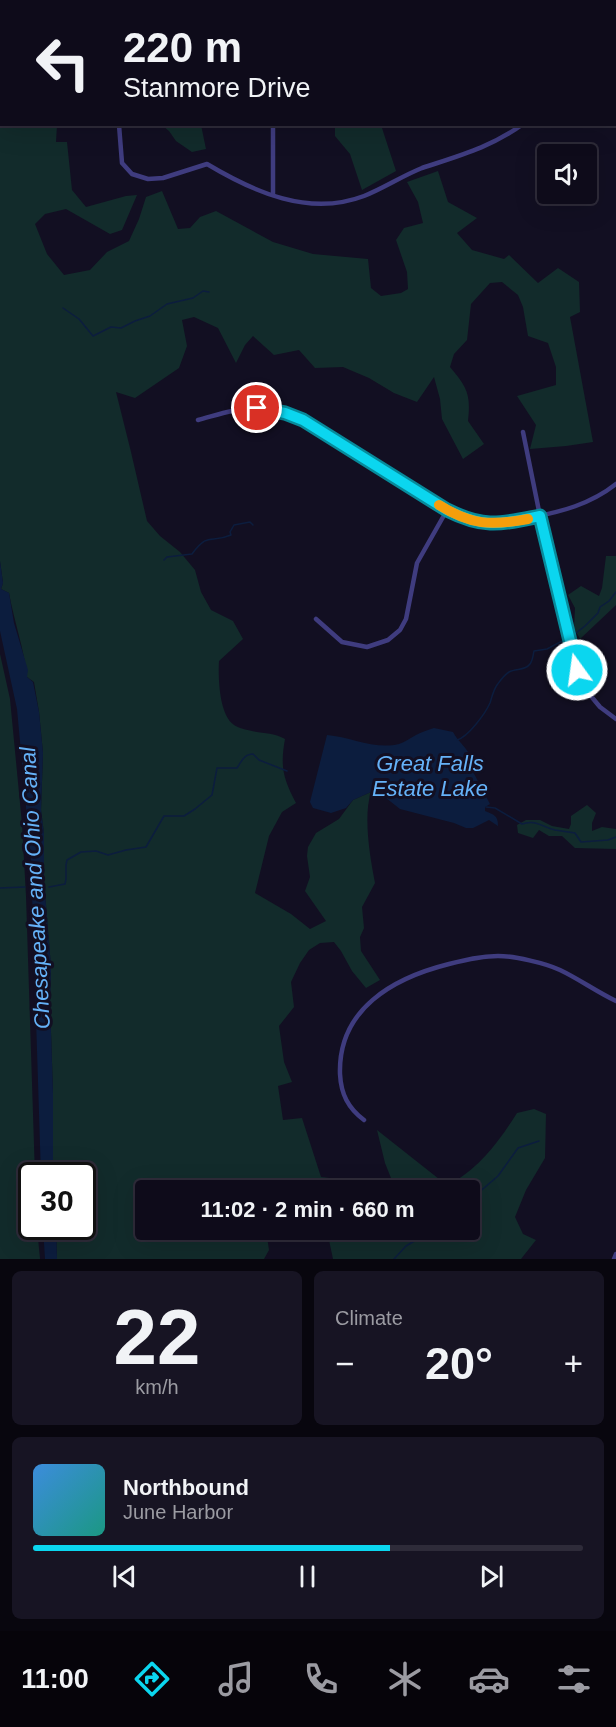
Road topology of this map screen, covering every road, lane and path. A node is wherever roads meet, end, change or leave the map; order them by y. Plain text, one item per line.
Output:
1 (118, 126) edge
2 (273, 126) edge
3 (520, 126) edge
4 (273, 195) junction
5 (198, 420) dead end
6 (523, 432) dead end
7 (616, 484) edge
8 (447, 510) junction
9 (540, 516) junction
10 (315, 619) dead end
11 (616, 719) edge
12 (616, 1001) edge
13 (364, 1120) dead end
14 (616, 1254) edge
15 (614, 1259) edge

1 - 4 street
2 - 4 street
3 - 4 street
5 - 8 street
6 - 9 street
7 - 9 street
8 - 9 street
8 - 10 street
9 - 11 street
12 - 13 street
14 - 15 street

